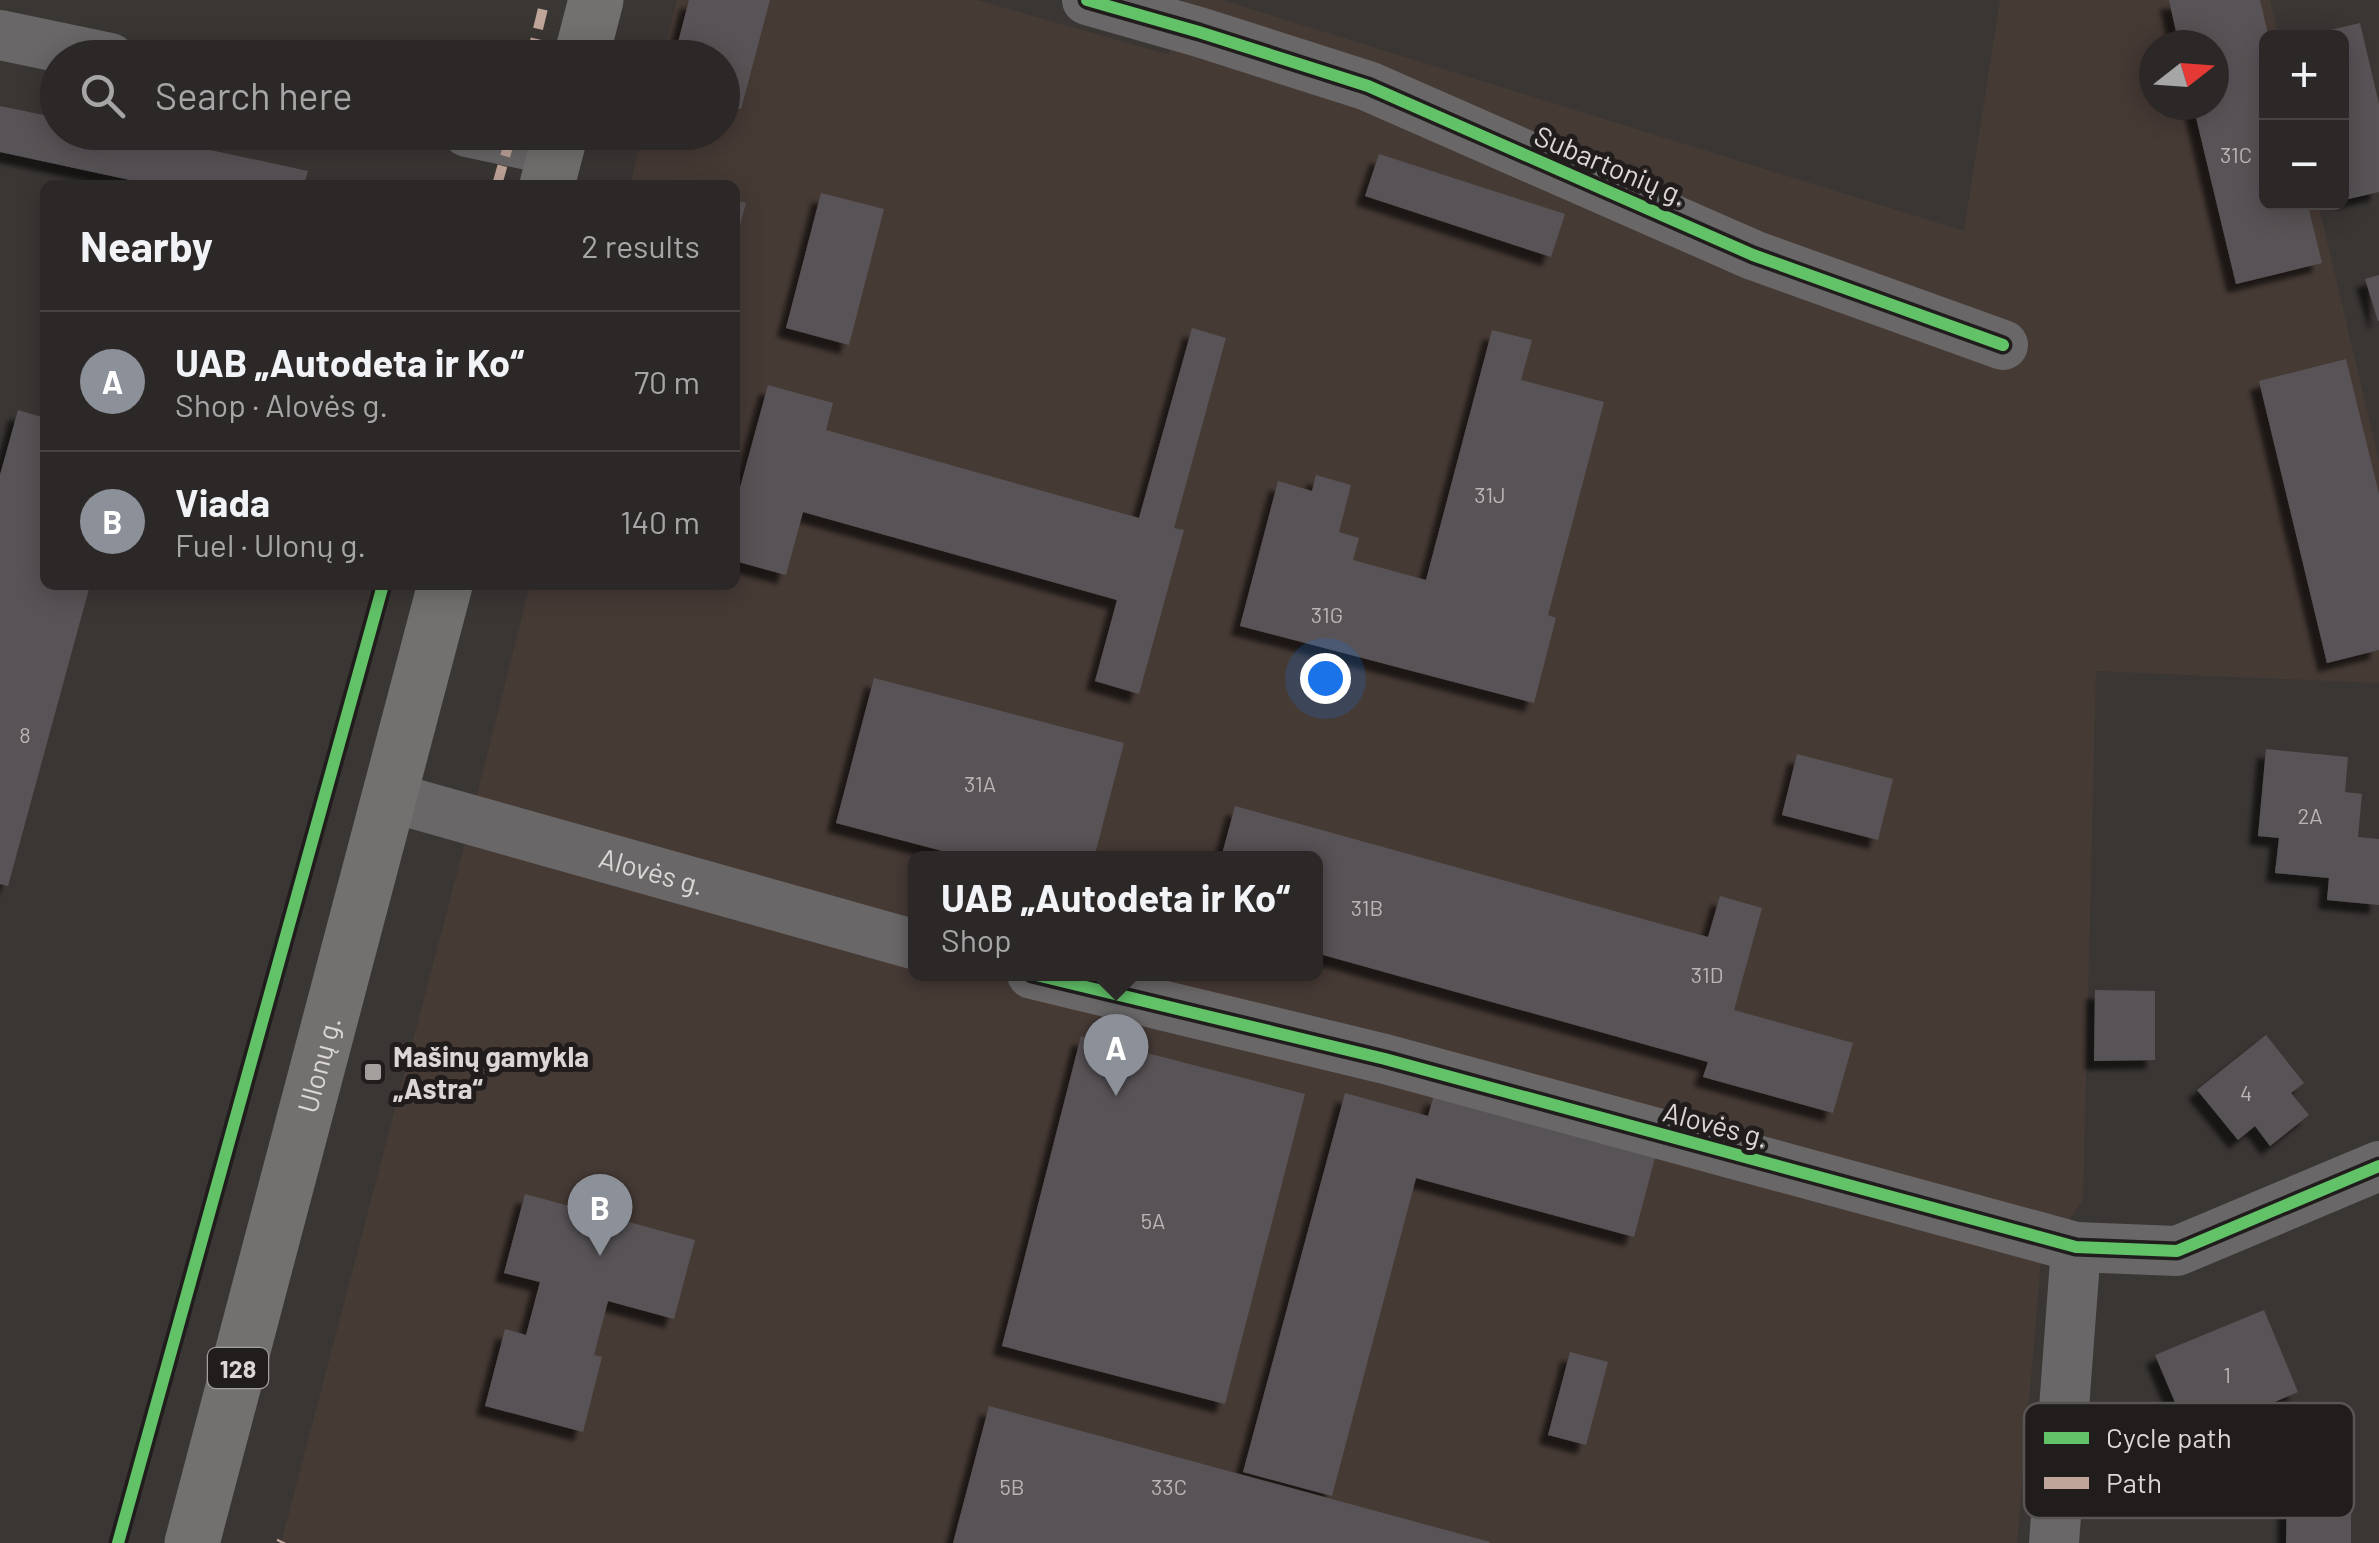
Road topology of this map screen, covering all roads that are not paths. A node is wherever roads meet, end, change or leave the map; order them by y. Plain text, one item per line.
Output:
1 (596, 0) edge
2 (1088, 0) edge
3 (1202, 16) edge
4 (0, 34) edge
5 (586, 40) edge
6 (40, 43) edge
7 (2003, 345) dead end
8 (444, 590) edge
9 (390, 797) junction
10 (908, 942) edge
11 (1061, 981) edge
12 (2379, 1166) edge
13 (2076, 1248) junction
14 (2064, 1403) edge
15 (2056, 1518) edge
16 (192, 1543) edge
17 (2054, 1543) edge

1 - 5 main road
2 - 3 street, Subartonių g.
3 - 7 street, Subartonių g.
4 - 6 street
8 - 9 main road, Ulonų g. / 128
9 - 10 street, Alovės g.
9 - 16 main road, Ulonų g. / 128
11 - 13 street, Alovės g.
12 - 13 street, Alovės g.
13 - 14 street
15 - 17 street

